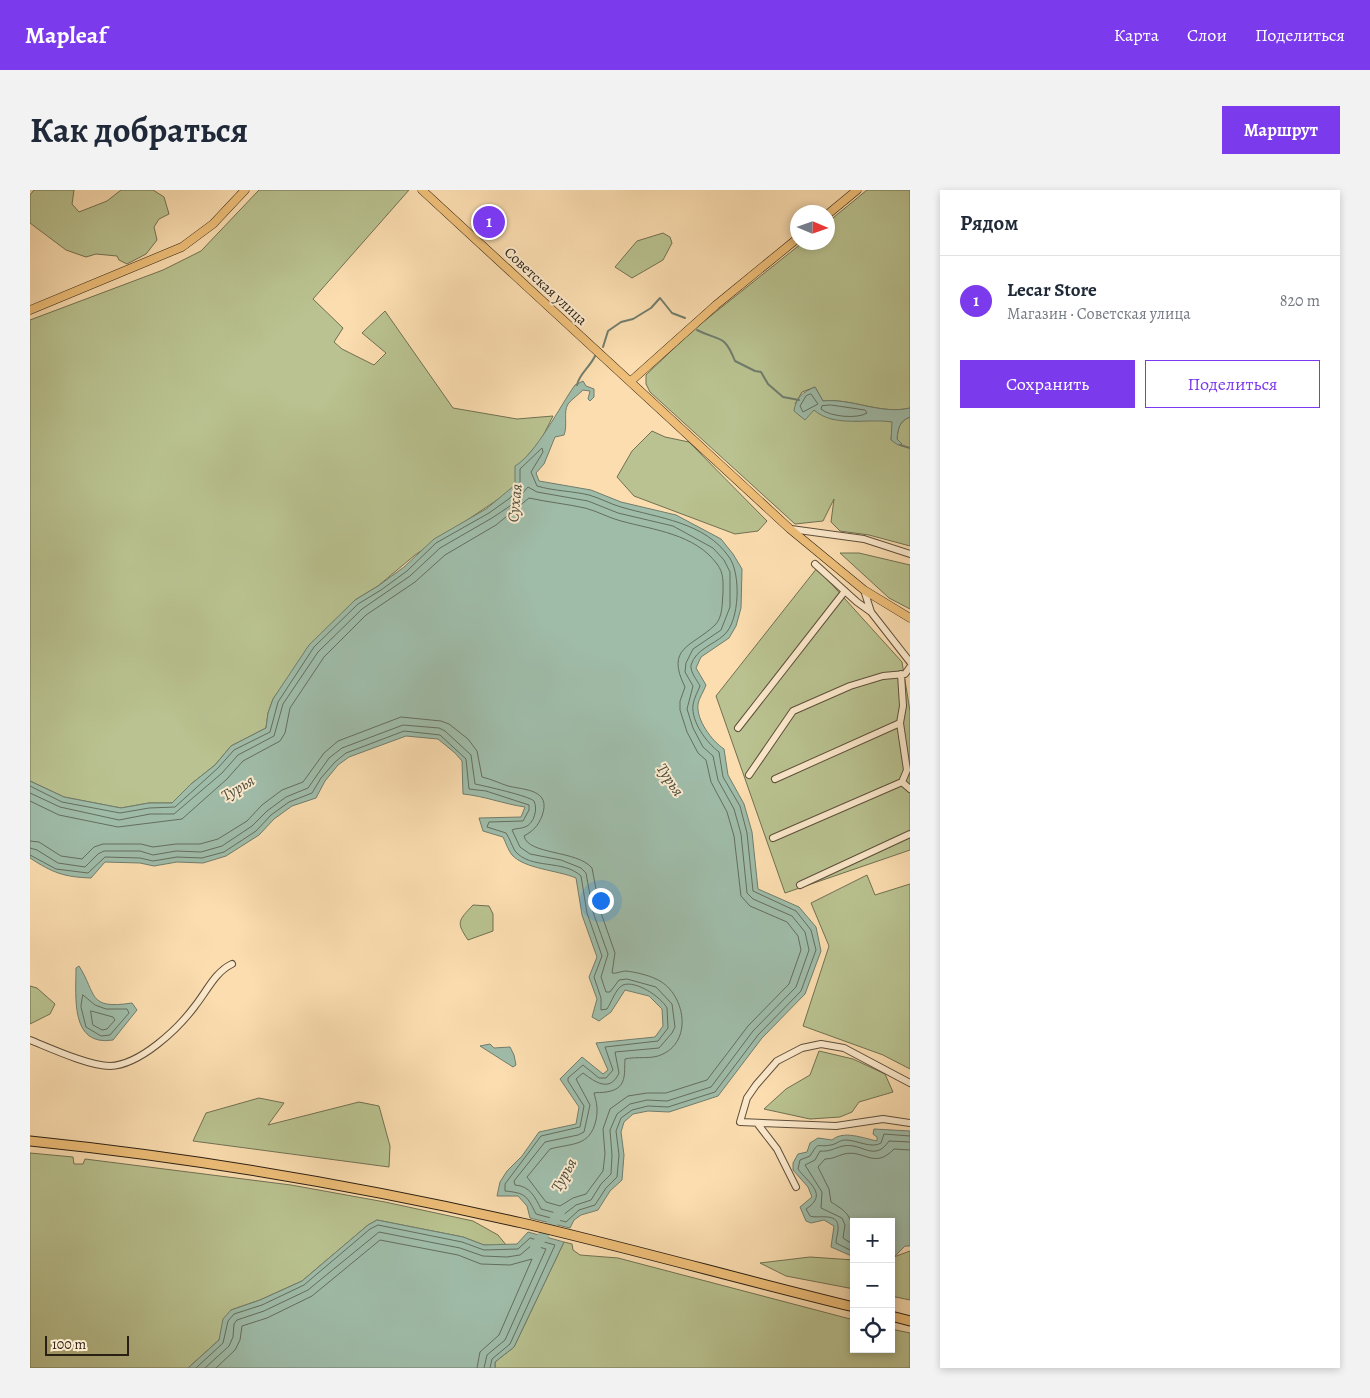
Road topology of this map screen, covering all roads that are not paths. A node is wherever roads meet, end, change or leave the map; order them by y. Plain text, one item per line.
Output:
1 (245, 190) edge
2 (422, 190) edge
3 (857, 190) edge
4 (835, 208) edge
5 (790, 245) edge
6 (30, 310) edge
7 (630, 381) junction
8 (790, 529) junction
9 (910, 554) edge
10 (815, 564) dead end
11 (864, 590) junction
12 (845, 591) junction
13 (871, 612) junction
14 (910, 618) edge
15 (910, 662) edge
16 (910, 667) edge
17 (901, 674) junction
18 (900, 723) junction
19 (738, 728) dead end
20 (749, 775) dead end
21 (775, 779) dead end
22 (902, 782) junction
23 (910, 789) edge
24 (910, 834) edge
25 (773, 838) dead end
26 (800, 885) dead end
27 (232, 964) dead end
28 (30, 1040) edge
29 (910, 1083) edge
30 (756, 1123) junction
31 (910, 1123) edge
32 (30, 1141) edge
33 (796, 1187) dead end
34 (850, 1306) edge
35 (895, 1317) edge
36 (910, 1321) edge

1 - 6 main road
2 - 7 main road, Советская улица
3 - 4 main road
5 - 7 main road
7 - 8 main road, Советская улица
8 - 9 street
8 - 11 main road, Советская улица
10 - 12 street
11 - 13 street
11 - 14 main road, Советская улица
12 - 13 street
12 - 19 street
13 - 15 street
16 - 17 street
17 - 18 street
17 - 20 street
18 - 21 street
18 - 22 street
22 - 23 street
22 - 25 street
24 - 26 street
27 - 28 street
29 - 30 street
30 - 31 street
30 - 33 street
32 - 34 highway
35 - 36 highway

